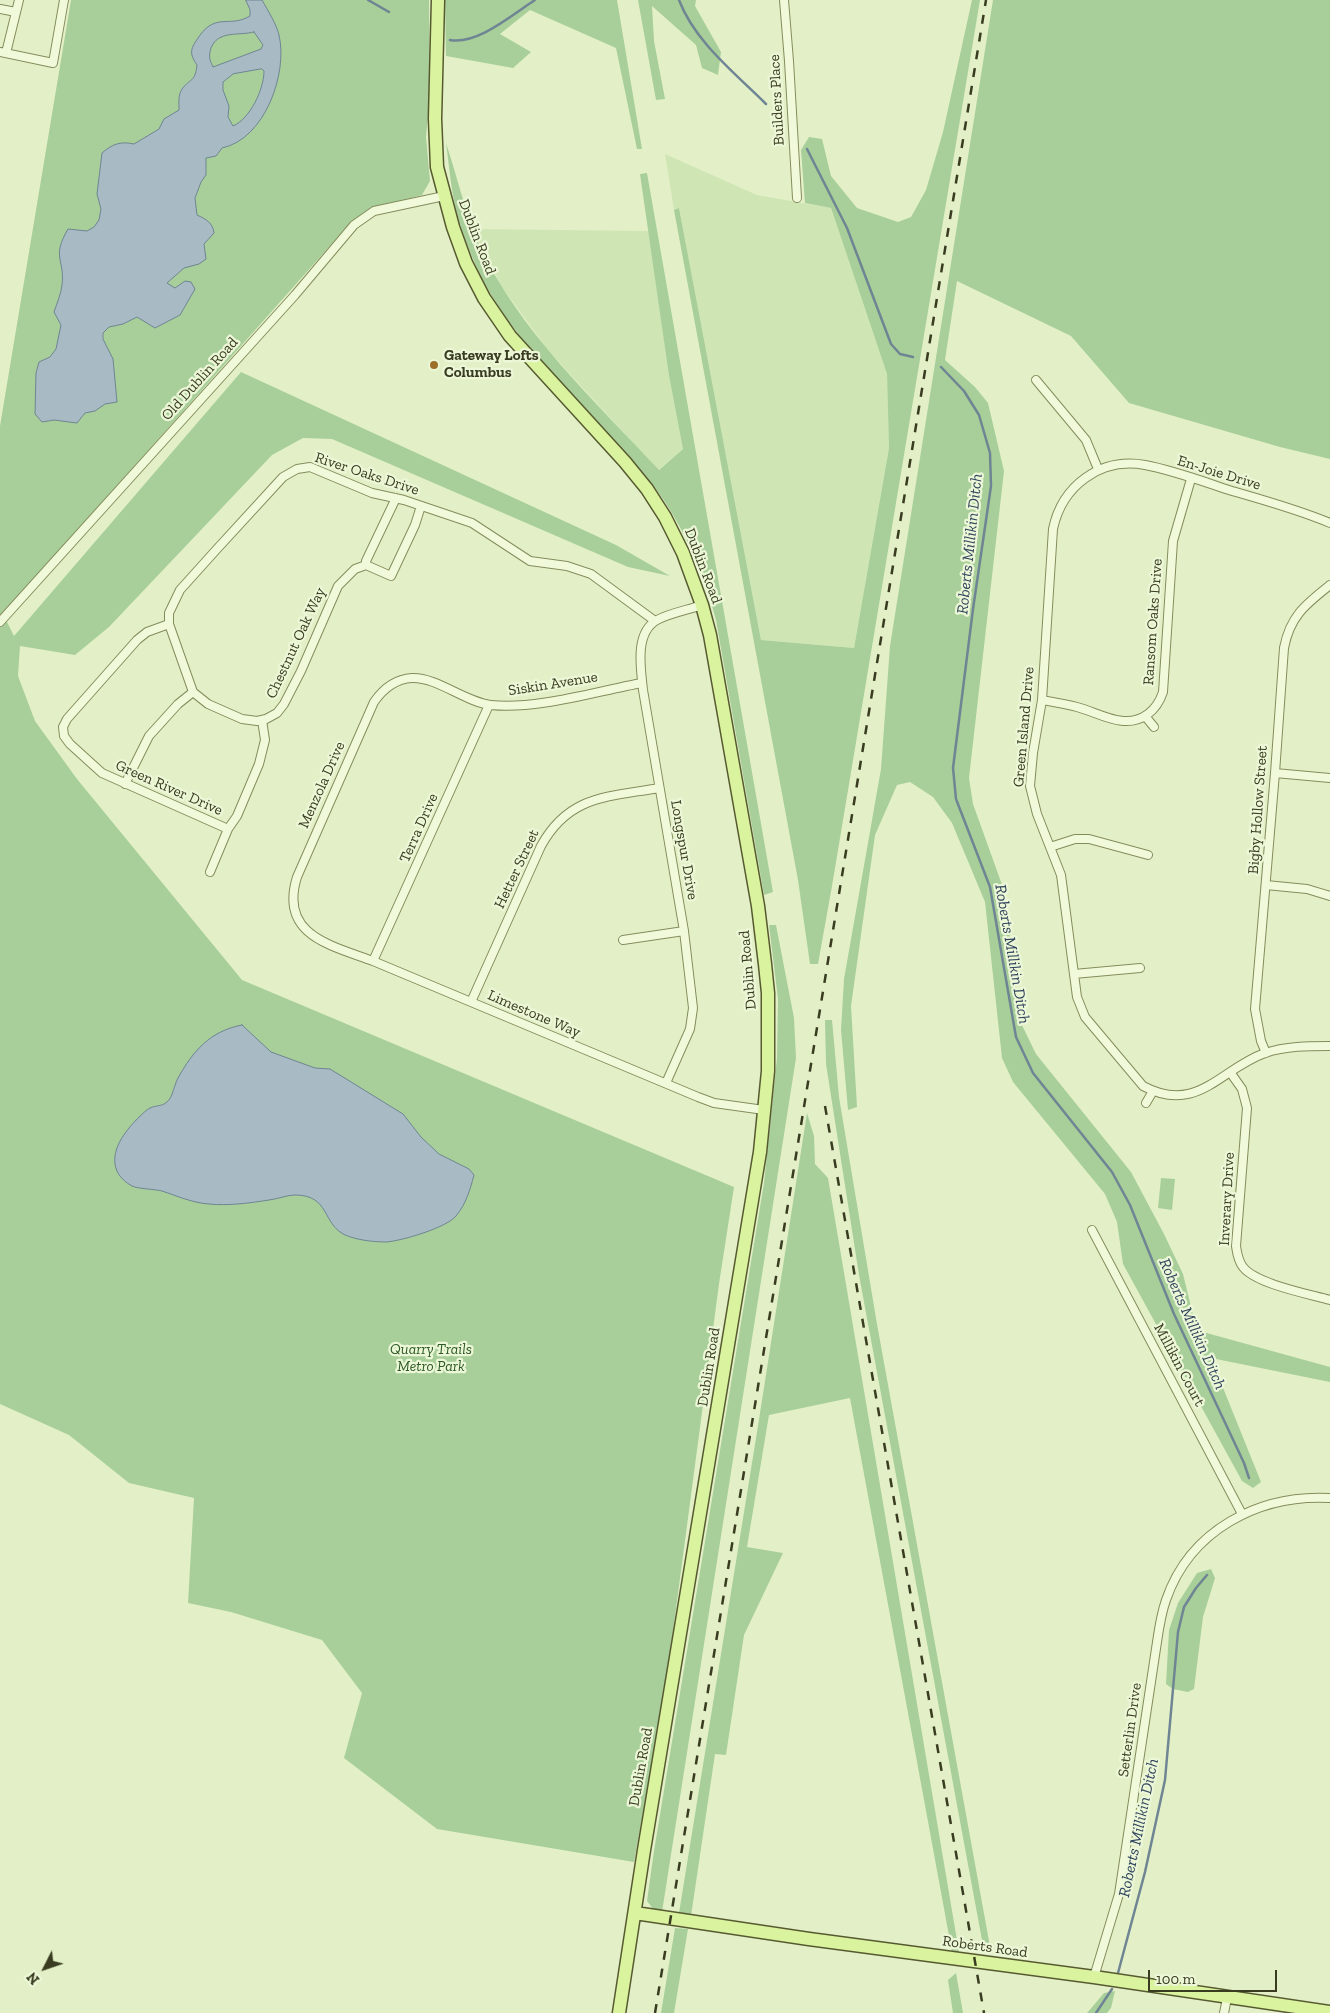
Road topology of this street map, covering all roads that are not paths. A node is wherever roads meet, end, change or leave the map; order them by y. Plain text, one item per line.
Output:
1 (19, 0) edge
2 (64, 0) edge
3 (438, 0) edge
4 (784, 0) edge
5 (0, 9) edge
6 (16, 12) junction
7 (3, 52) edge
8 (444, 196) junction
9 (797, 198) dead end
10 (1036, 380) dead end
11 (1098, 469) junction
12 (1191, 479) junction
13 (396, 498) junction
14 (421, 506) junction
15 (1330, 523) edge
16 (366, 566) junction
17 (1330, 585) edge
18 (702, 605) junction
19 (655, 621) junction
20 (0, 622) edge
21 (169, 624) junction
22 (413, 678) joint
23 (642, 683) junction
24 (193, 692) junction
25 (1042, 700) junction
26 (489, 705) junction
27 (1145, 716) junction
28 (262, 720) junction
29 (1154, 727) dead end
30 (1275, 773) junction
31 (1330, 778) edge
32 (125, 784) junction
33 (659, 788) junction
34 (228, 829) junction
35 (1050, 847) junction
36 (1148, 855) dead end
37 (210, 872) dead end
38 (1266, 885) junction
39 (1330, 896) edge
40 (301, 925) joint
41 (684, 931) junction
42 (623, 940) dead end
43 (373, 961) junction
44 (1140, 968) dead end
45 (1074, 974) junction
46 (471, 1002) junction
47 (1330, 1046) edge
48 (1266, 1053) junction
49 (1230, 1072) junction
50 (666, 1083) junction
51 (1153, 1091) junction
52 (1146, 1103) dead end
53 (764, 1110) junction
54 (1092, 1230) dead end
55 (1330, 1300) edge
56 (1330, 1498) edge
57 (1242, 1514) junction
58 (635, 1913) junction
59 (1094, 1977) junction
60 (1227, 1998) junction
61 (1330, 2012) edge
62 (619, 2013) edge
63 (1224, 2013) edge

1 - 6 street
2 - 7 street
3 - 8 main road, Dublin Road
4 - 9 street, Builders Place
5 - 6 street
6 - 7 street
8 - 18 main road, Dublin Road
8 - 20 street, Old Dublin Road
10 - 11 street
11 - 12 street, En-Joie Drive
11 - 25 street, Green Island Drive
12 - 15 street, En-Joie Drive
12 - 27 street, Ransom Oaks Drive
13 - 14 street, River Oaks Drive
13 - 16 street
13 - 21 street, River Oaks Drive
14 - 16 street
14 - 19 street, River Oaks Drive
16 - 28 street, Chestnut Oak Way
17 - 30 street, Bigby Hollow Street
18 - 19 street
18 - 53 main road, Dublin Road
19 - 23 street, Longspur Drive
21 - 24 street
21 - 32 street, Green River Drive
22 - 26 street, Siskin Avenue
22 - 40 street, Menzola Drive
23 - 26 street, Siskin Avenue
23 - 33 street, Longspur Drive
24 - 28 street
24 - 32 street
25 - 27 street
25 - 35 street, Green Island Drive
26 - 43 street, Terra Drive
27 - 29 street
28 - 34 street
30 - 31 street
30 - 38 street, Bigby Hollow Street
32 - 34 street, Green River Drive
33 - 41 street, Longspur Drive
33 - 46 street, Hetter Street
34 - 37 street
35 - 36 street
35 - 45 street, Green Island Drive
38 - 39 street
38 - 48 street, Bigby Hollow Street
40 - 43 street, Limestone Way
41 - 42 street
41 - 50 street, Longspur Drive
43 - 46 street, Limestone Way
44 - 45 street
45 - 51 street, Green Island Drive
46 - 50 street, Limestone Way
47 - 48 street
48 - 49 street
49 - 51 street
49 - 55 street, Inverary Drive
50 - 53 street, Limestone Way
51 - 52 street
53 - 58 main road, Dublin Road
54 - 57 street, Millikin Court
56 - 57 street, Setterlin Drive
57 - 59 street, Setterlin Drive
58 - 59 main road, Roberts Road
58 - 62 main road, Dublin Road
59 - 60 main road, Roberts Road
60 - 61 main road, Roberts Road
60 - 63 street

